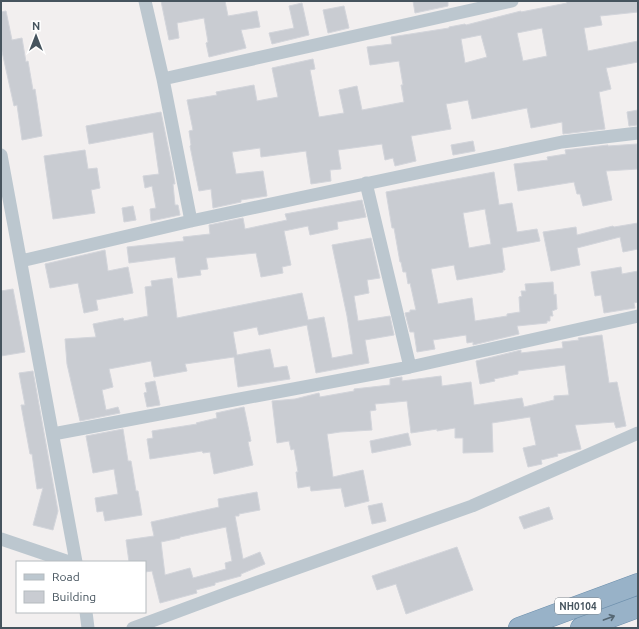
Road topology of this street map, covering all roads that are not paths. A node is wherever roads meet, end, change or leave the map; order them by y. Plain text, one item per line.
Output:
1 (145, 1) edge
2 (512, 1) edge
3 (163, 79) junction
4 (638, 133) edge
5 (1, 155) edge
6 (366, 183) junction
7 (4, 190) edge
8 (191, 221) junction
9 (21, 261) junction
10 (638, 316) edge
11 (410, 367) junction
12 (638, 433) edge
13 (53, 434) junction
14 (1, 539) edge
15 (66, 561) edge
16 (76, 561) edge
17 (638, 584) edge
18 (638, 607) edge
19 (86, 613) edge
20 (88, 628) edge
21 (133, 628) edge
22 (519, 628) edge
23 (581, 628) edge

1 - 3 street
2 - 3 street
3 - 8 street
4 - 6 street
5 - 7 street
6 - 8 street
6 - 11 street
7 - 9 street
8 - 9 street
9 - 13 street
10 - 11 street
11 - 13 street
12 - 21 street
13 - 16 street
14 - 15 street
17 - 22 highway, NH0104
23 -> 18 highway, NH0104
19 - 20 street

